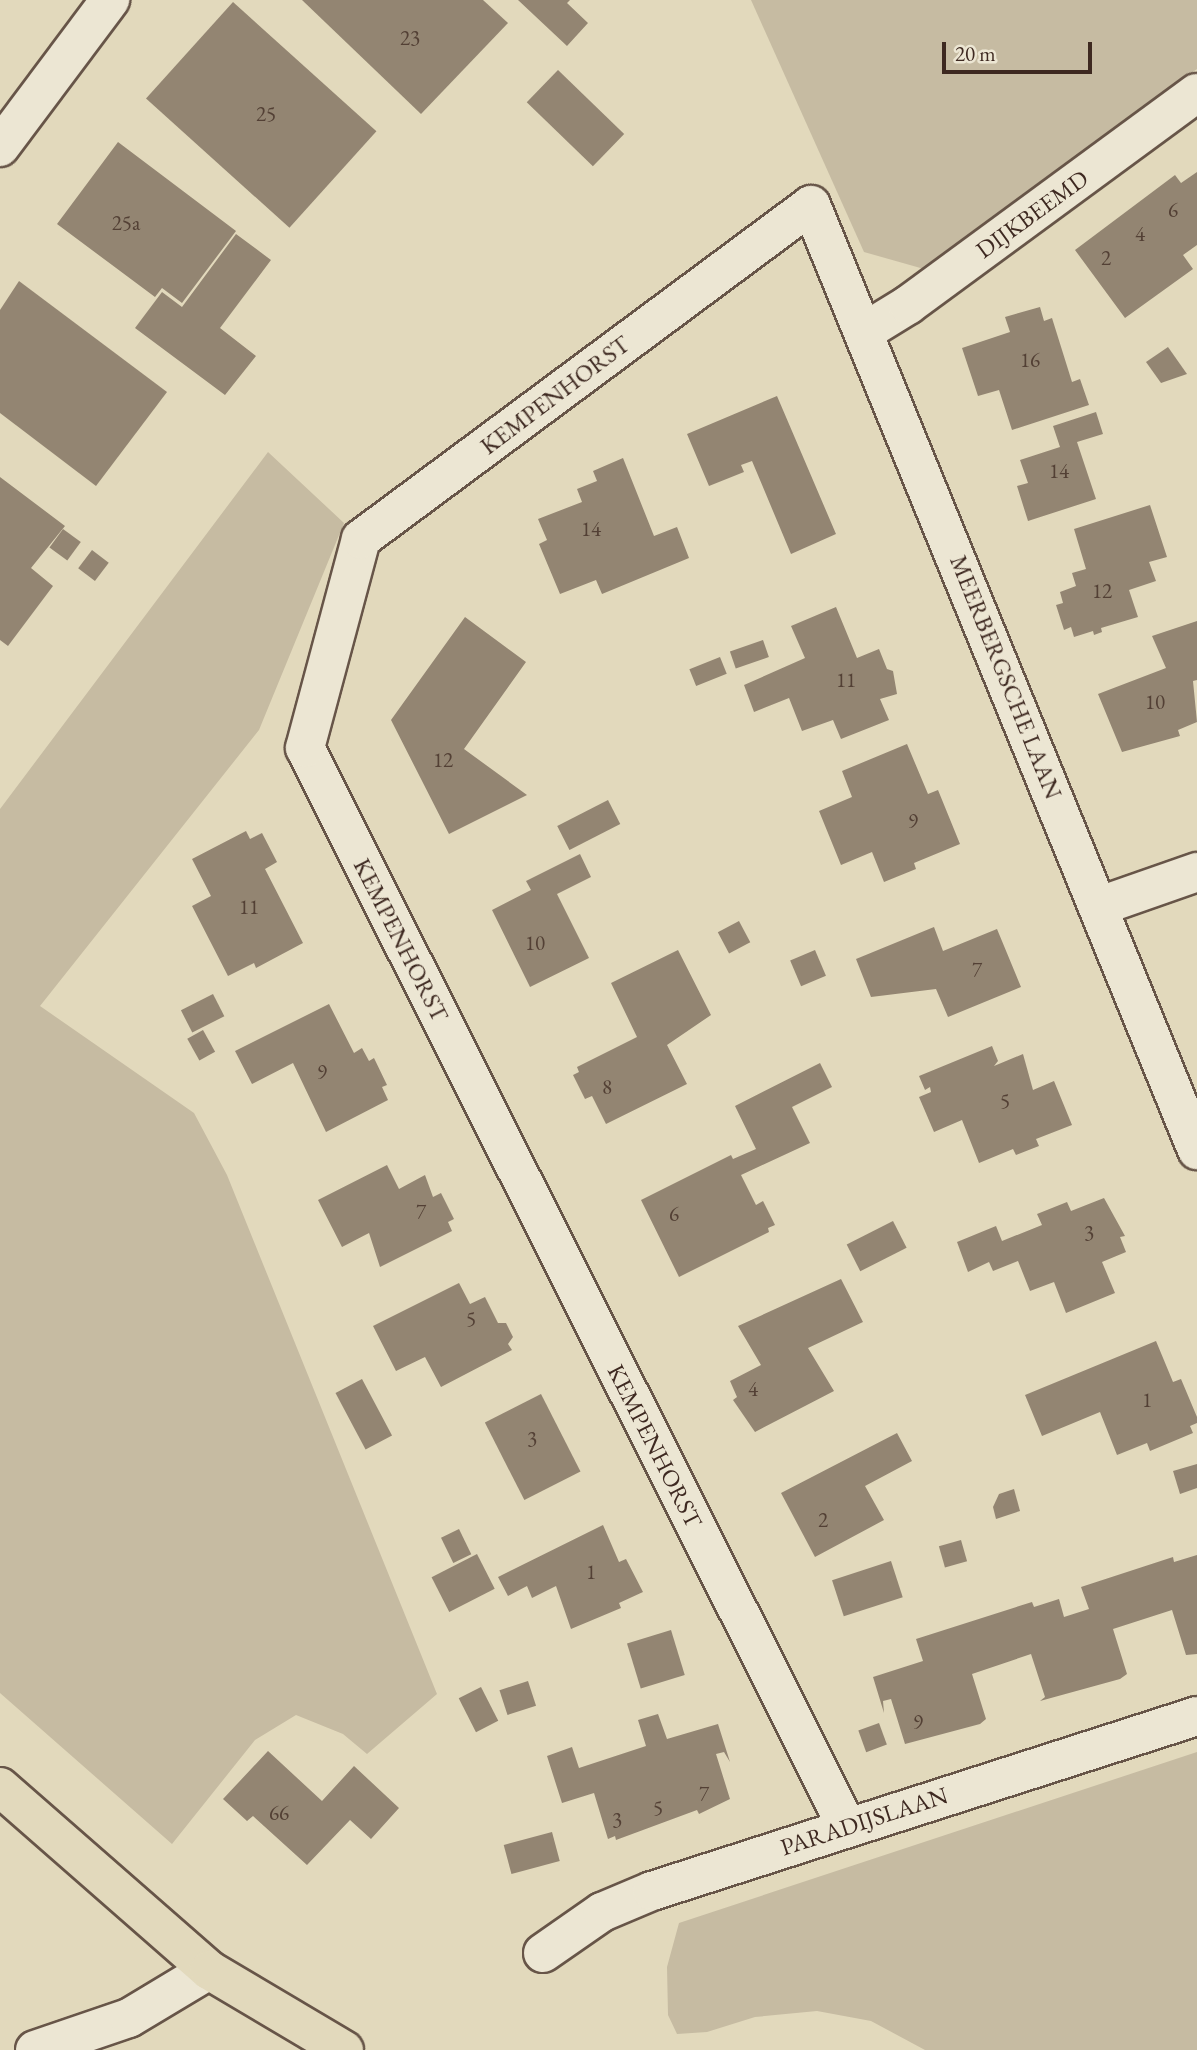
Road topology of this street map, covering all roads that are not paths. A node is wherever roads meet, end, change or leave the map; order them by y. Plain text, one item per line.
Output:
1 (110, 0) edge
2 (1197, 93) edge
3 (0, 148) edge
4 (811, 205) joint
5 (864, 332) junction
6 (1197, 872) edge
7 (1100, 906) junction
8 (1197, 1150) edge
9 (1197, 1716) edge
10 (0, 1787) edge
11 (846, 1825) junction
12 (544, 1953) dead end
13 (209, 1970) junction
14 (35, 2050) edge
15 (344, 2050) edge

1 - 3 street
2 - 5 street, DIJKBEEMD
4 - 5 street, MEERBERGSCHE LAAN
4 - 11 street, KEMPENHORST
5 - 7 street, MEERBERGSCHE LAAN
6 - 7 street
7 - 8 street, MEERBERGSCHE LAAN
9 - 11 street, PARADIJSLAAN
10 - 13 main road
11 - 12 street, PARADIJSLAAN
13 - 14 street
13 - 15 main road

